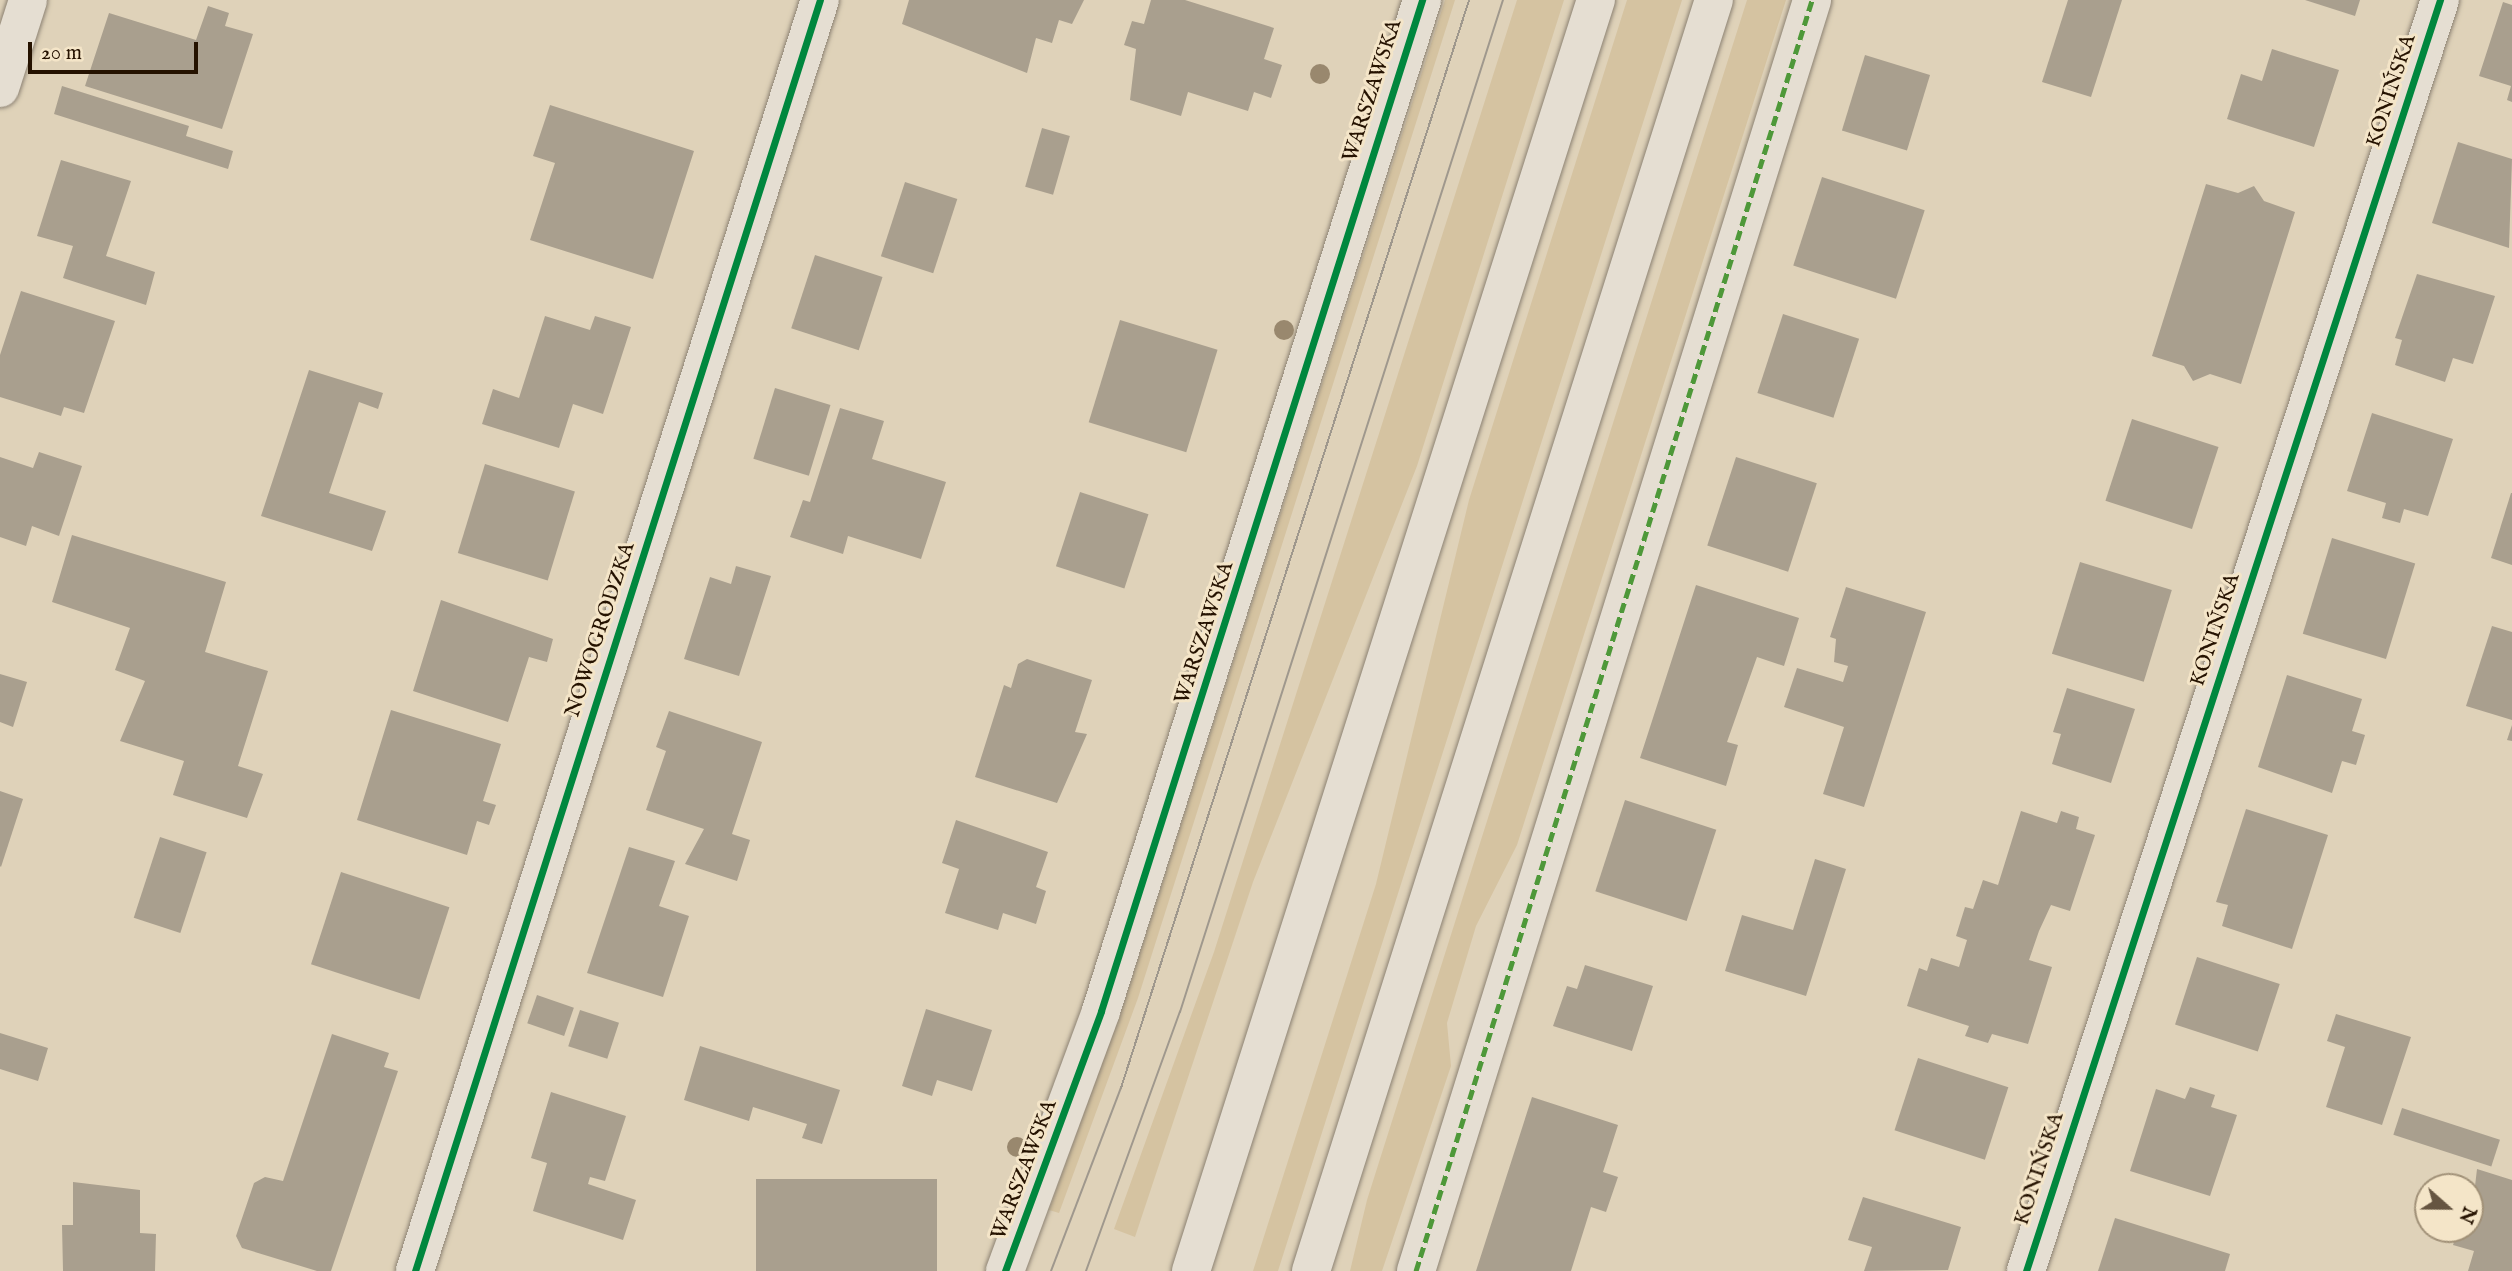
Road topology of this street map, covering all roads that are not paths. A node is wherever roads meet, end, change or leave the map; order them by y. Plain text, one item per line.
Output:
1 (28, 0) edge
2 (820, 0) edge
3 (1422, 0) edge
4 (1596, 0) edge
5 (1714, 0) edge
6 (1812, 0) edge
7 (2440, 0) edge
8 (0, 88) edge
9 (415, 1271) edge
10 (1005, 1271) edge
11 (1191, 1271) edge
12 (1311, 1271) edge
13 (1416, 1271) edge
14 (2026, 1271) edge

1 - 8 street
2 - 9 street, NOWOGRODZKA
3 - 10 street, WARSZAWSKA
4 - 11 street
5 - 12 street
6 - 13 street
7 - 14 street, KONIŃSKA

